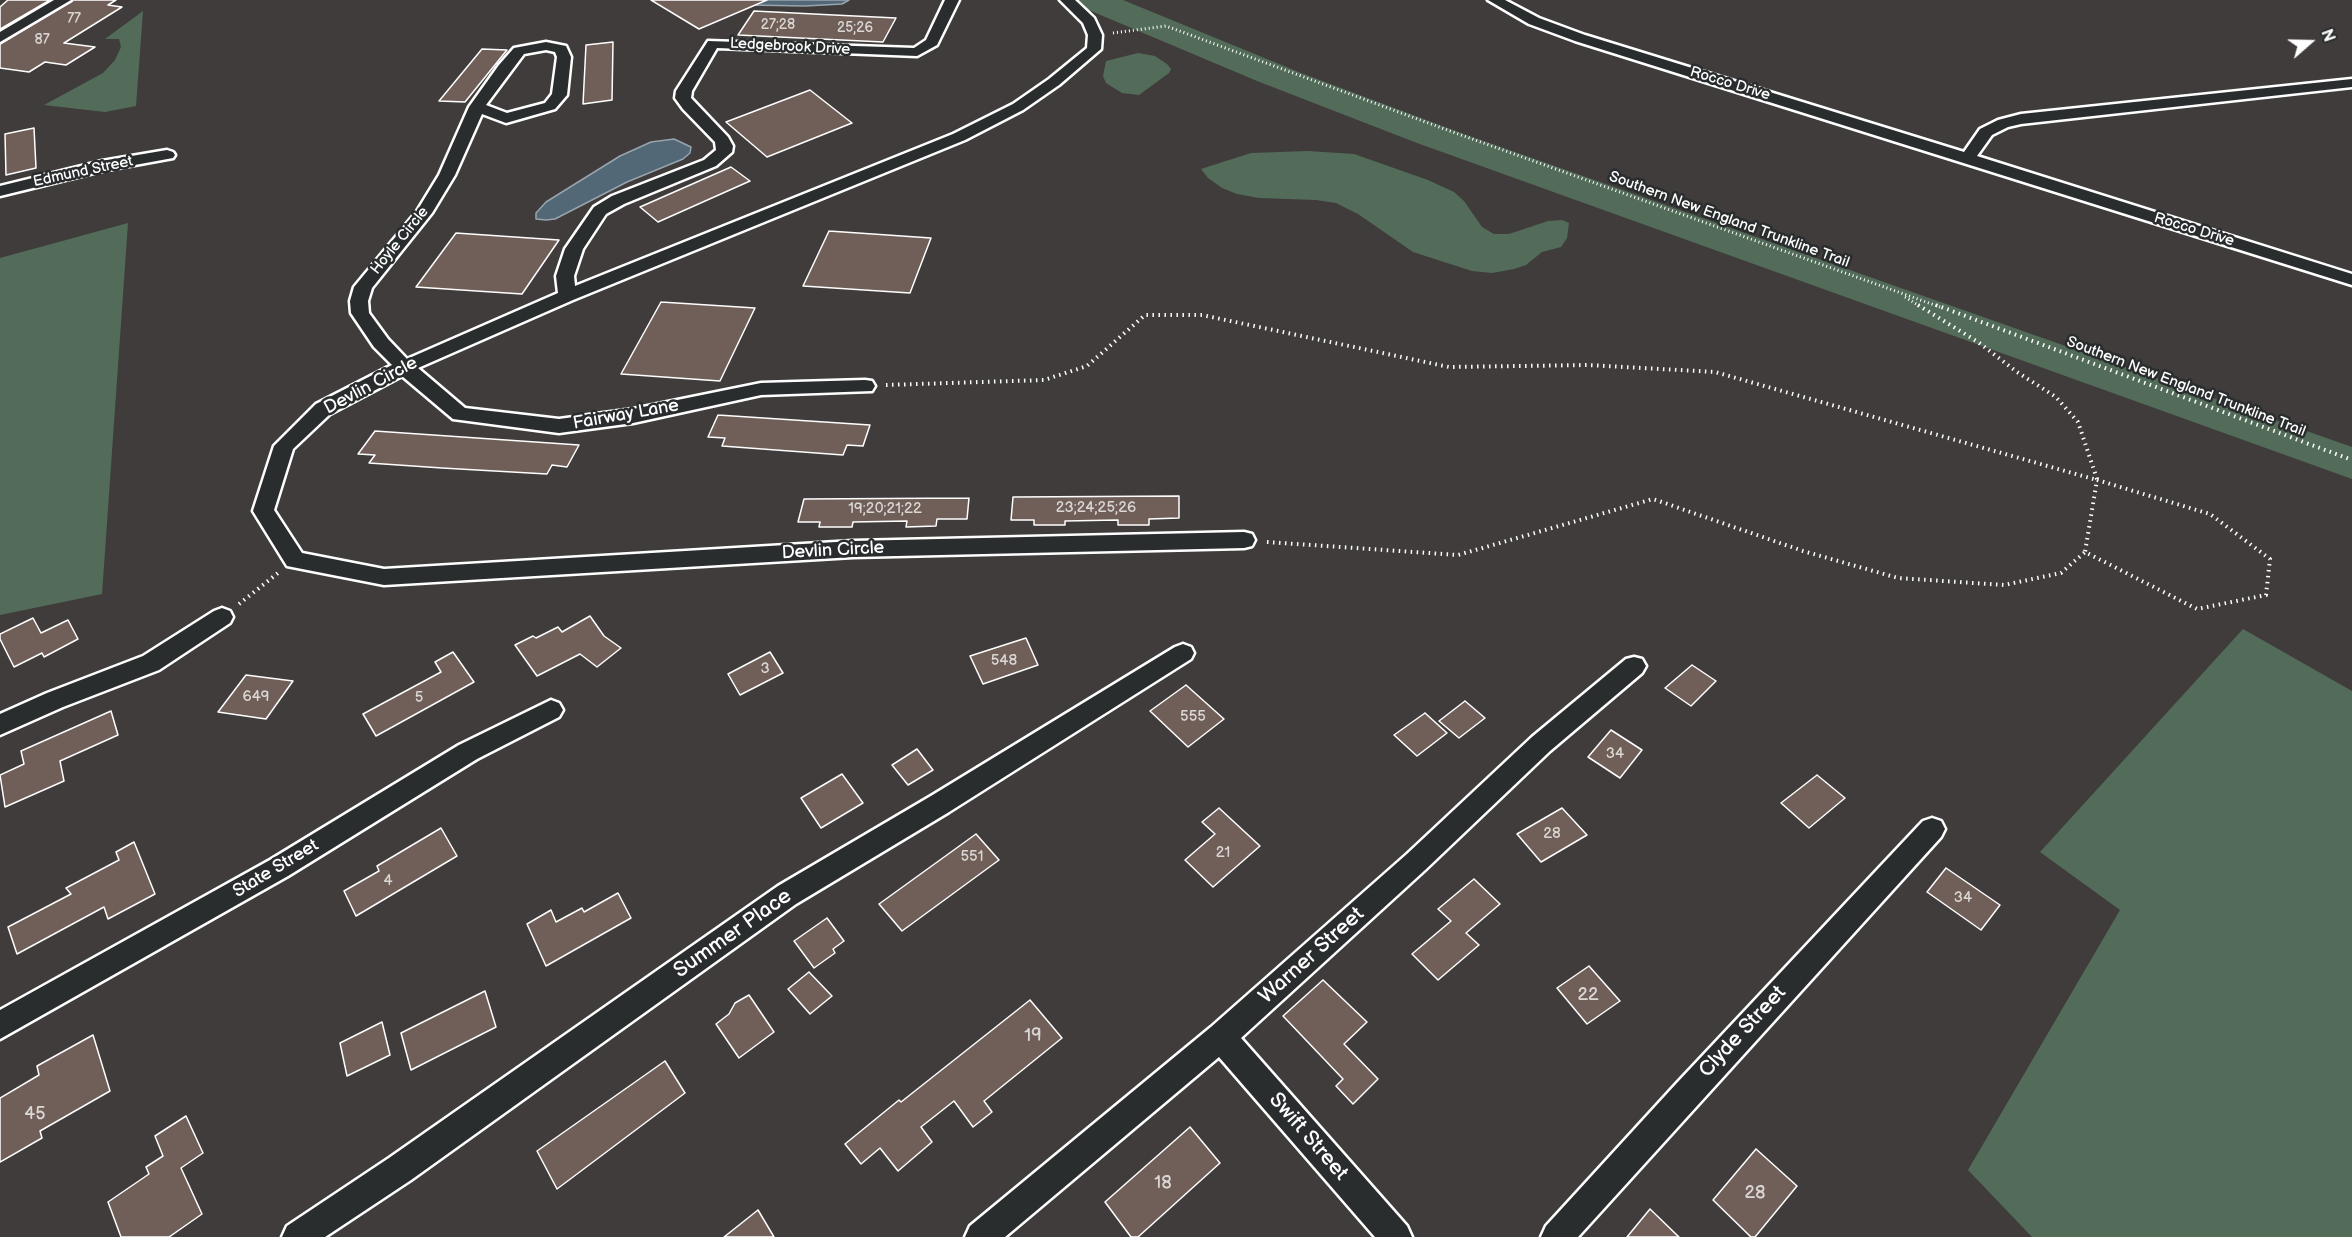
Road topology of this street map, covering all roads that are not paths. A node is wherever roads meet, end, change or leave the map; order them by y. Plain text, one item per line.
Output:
1 (64, 0) edge
2 (952, 0) edge
3 (1067, 0) edge
4 (1495, 0) edge
5 (0, 38) edge
6 (2352, 82) edge
7 (477, 107) junction
8 (166, 155) dead end
9 (1968, 158) junction
10 (0, 191) edge
11 (2352, 280) edge
12 (567, 296) junction
13 (404, 367) junction
14 (864, 386) road end
15 (1244, 540) road end
16 (222, 617) road end
17 (1183, 653) dead end
18 (1634, 666) dead end
19 (551, 710) dead end
20 (0, 725) edge
21 (1932, 830) dead end
22 (0, 1025) edge
23 (1221, 1037) junction
24 (298, 1237) edge
25 (981, 1237) edge
26 (1396, 1237) edge
27 (1557, 1237) edge

1 - 5 street
2 - 12 street, Ledgebrook Drive
3 - 12 street, Devlin Circle
4 - 9 street, Rocco Drive
6 - 9 street
7 - 7 street, Hoyle Circle
7 - 13 street, Hoyle Circle
8 - 10 street, Edmund Street
9 - 11 street, Rocco Drive
12 - 13 street, Devlin Circle
13 - 14 street, Fairway Lane
13 - 15 street, Devlin Circle
16 - 20 street
17 - 24 street, Summer Place
18 - 23 street, Warner Street
19 - 22 street, State Street
21 - 27 street, Clyde Street
23 - 25 street, Warner Street
23 - 26 street, Swift Street

